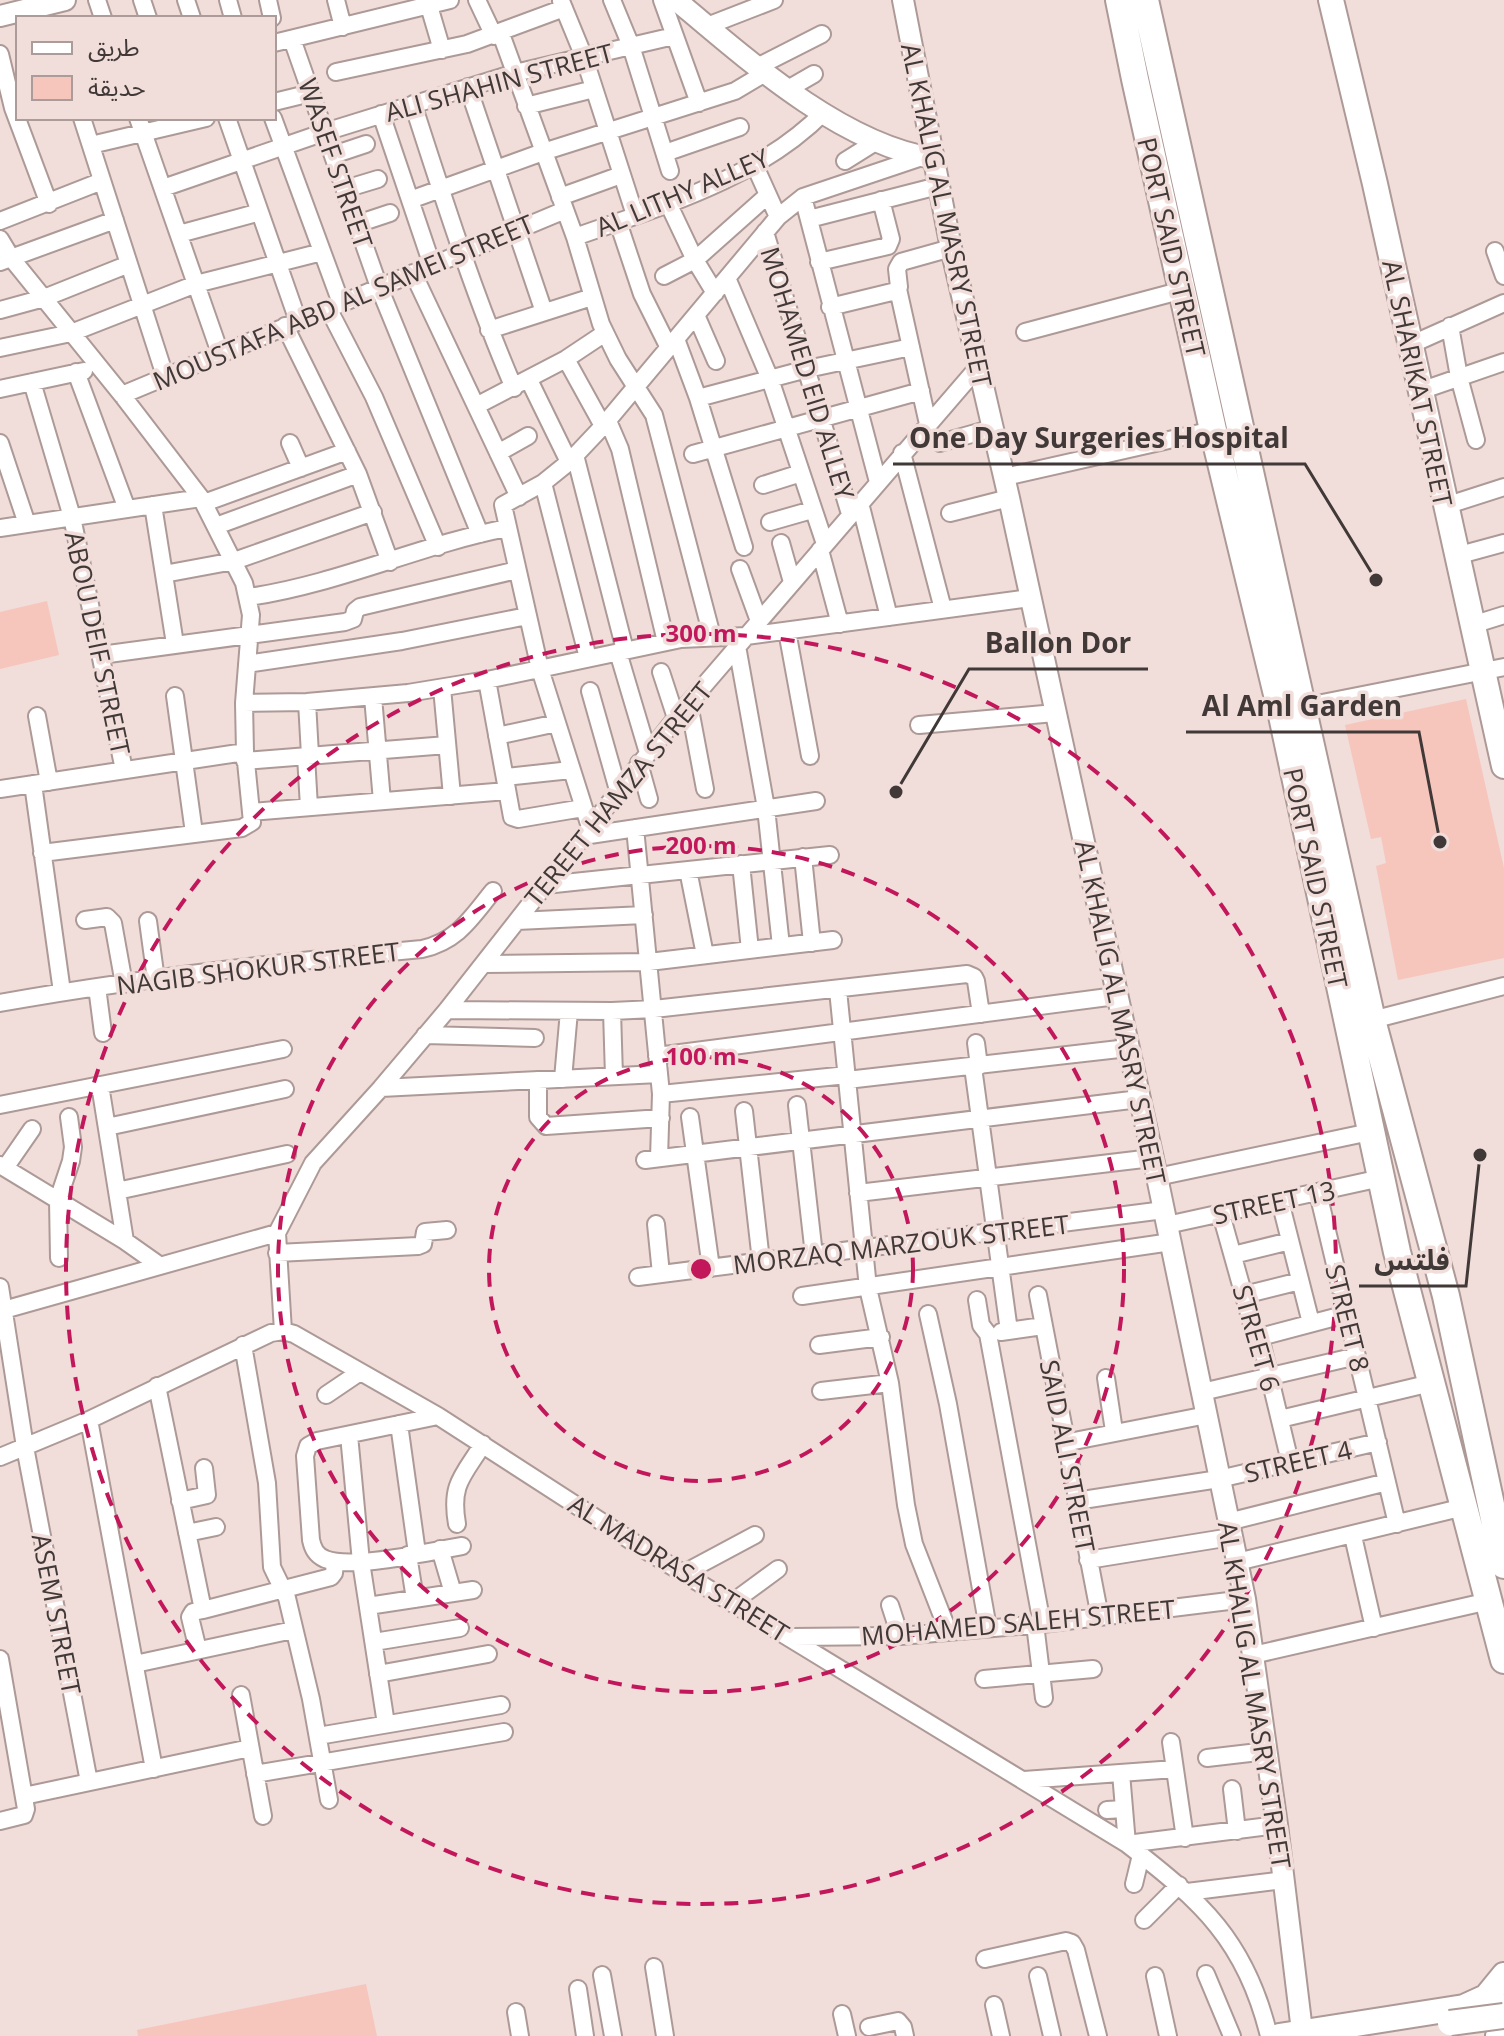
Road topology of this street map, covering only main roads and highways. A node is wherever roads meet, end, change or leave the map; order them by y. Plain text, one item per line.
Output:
1 (1119, 0) edge
2 (1145, 0) edge
3 (1331, 0) edge
4 (1493, 670) edge
5 (1504, 766) edge
6 (1433, 1246) junction
7 (1397, 1252) junction
8 (1446, 1296) junction
9 (1411, 1304) junction
10 (1496, 1494) edge
11 (1504, 1565) edge
12 (1504, 1660) edge
13 (1504, 1975) edge
14 (1486, 1997) junction
15 (1504, 2016) edge
16 (1504, 2031) edge
17 (1290, 2034) edge
18 (1368, 2036) edge
19 (1471, 2036) edge
20 (1498, 2036) edge

1 - 7 main road, PORT SAID STREET
2 - 6 main road, PORT SAID STREET
3 - 4 main road, AL SHARIKAT STREET
4 - 5 main road, AL SHARIKAT STREET
6 - 7 main road
6 - 8 main road, PORT SAID STREET
7 - 9 main road, PORT SAID STREET
8 - 9 main road
8 - 10 main road, PORT SAID STREET
9 - 12 main road, PORT SAID STREET
10 - 11 main road, PORT SAID STREET
13 - 14 main road
14 - 17 main road
14 - 20 main road
15 - 18 main road, bridge
16 - 19 main road

